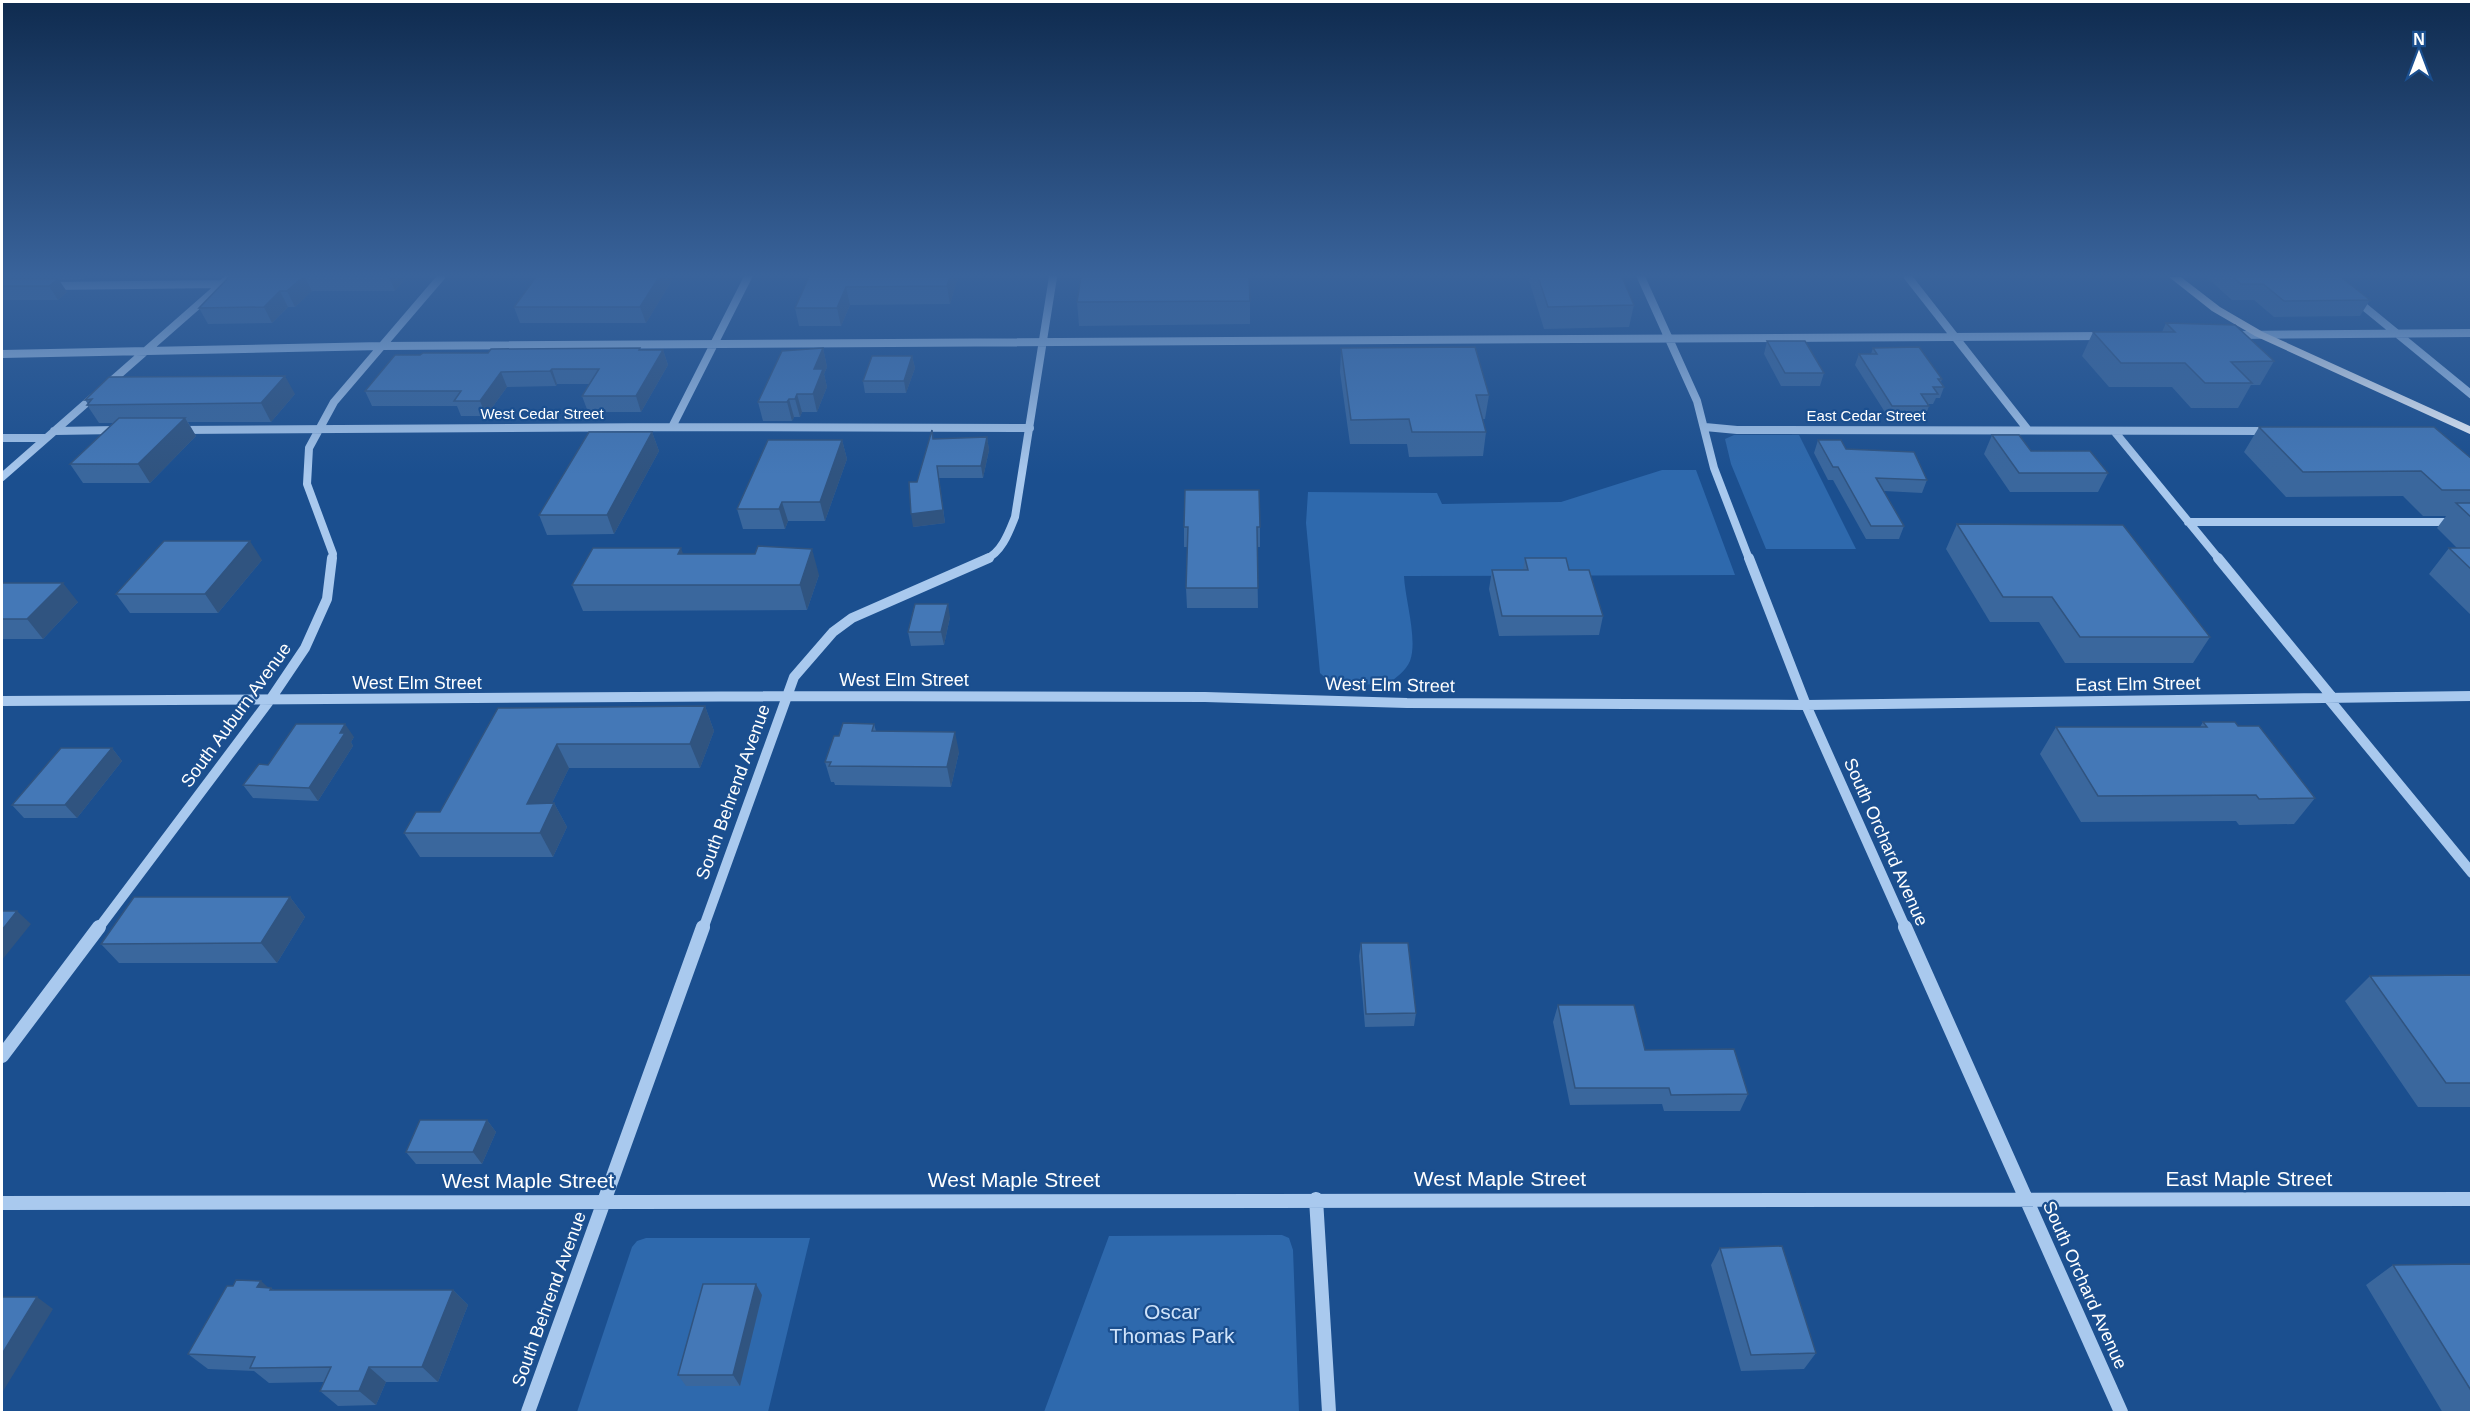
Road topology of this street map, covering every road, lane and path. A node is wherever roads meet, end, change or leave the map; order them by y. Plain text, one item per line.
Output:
1 (155, 343) edge
2 (384, 343) edge
3 (1168, 343) edge
4 (1672, 343) edge
5 (1961, 343) edge
6 (2279, 343) edge
7 (2409, 343) edge
8 (714, 344) junction
9 (1041, 344) junction
10 (381, 346) junction
11 (146, 351) junction
12 (2, 354) edge
13 (2472, 395) edge
14 (672, 427) junction
15 (1705, 427) junction
16 (1030, 428) junction
17 (318, 429) junction
18 (127, 430) edge
19 (163, 430) edge
20 (2028, 430) junction
21 (54, 431) junction
22 (2278, 431) edge
23 (2114, 432) junction
24 (2472, 432) edge
25 (2, 438) edge
26 (46, 438) junction
27 (2, 477) edge
28 (2188, 522) junction
29 (2472, 522) edge
30 (788, 696) junction
31 (2472, 696) edge
32 (2330, 698) junction
33 (270, 700) junction
34 (2, 701) edge
35 (1806, 705) junction
36 (2472, 873) edge
37 (2, 1056) edge
38 (1316, 1199) junction
39 (2472, 1199) edge
40 (2027, 1201) junction
41 (603, 1202) junction
42 (2, 1203) edge
43 (528, 1413) edge
44 (1329, 1413) edge
45 (2121, 1413) edge

1 - 11 street
2 - 10 street, South Auburn Avenue
3 - 9 street
4 - 15 street, South Orchard Avenue
5 - 20 street
6 - 24 main road
7 - 13 street
8 - 9 street
8 - 10 street
8 - 14 street
9 - 16 street, South Behrend Avenue
10 - 11 street
10 - 17 street, South Auburn Avenue
11 - 12 street
11 - 21 street
14 - 16 street, West Cedar Street
14 - 17 street, West Cedar Street
15 - 20 street, East Cedar Street
15 - 35 street, South Orchard Avenue
16 - 30 street, South Behrend Avenue
17 - 19 street, West Cedar Street
17 - 33 street, South Auburn Avenue
18 - 21 street
20 - 23 street, East Cedar Street
21 - 26 street
22 - 23 street, East Cedar Street
23 - 28 street
25 - 26 street
26 - 27 street
28 - 29 street
28 - 32 street
30 - 33 street, West Elm Street
30 - 35 street, West Elm Street
30 - 41 street, South Behrend Avenue
31 - 32 street, East Elm Street
32 - 35 street, East Elm Street
32 - 36 street
33 - 34 street, West Elm Street
33 - 37 street, South Auburn Avenue
35 - 40 street, South Orchard Avenue
38 - 40 street, West Maple Street
38 - 41 street, West Maple Street
38 - 44 street
39 - 40 street, East Maple Street
40 - 45 street, South Orchard Avenue
41 - 42 street, West Maple Street
41 - 43 street, South Behrend Avenue

